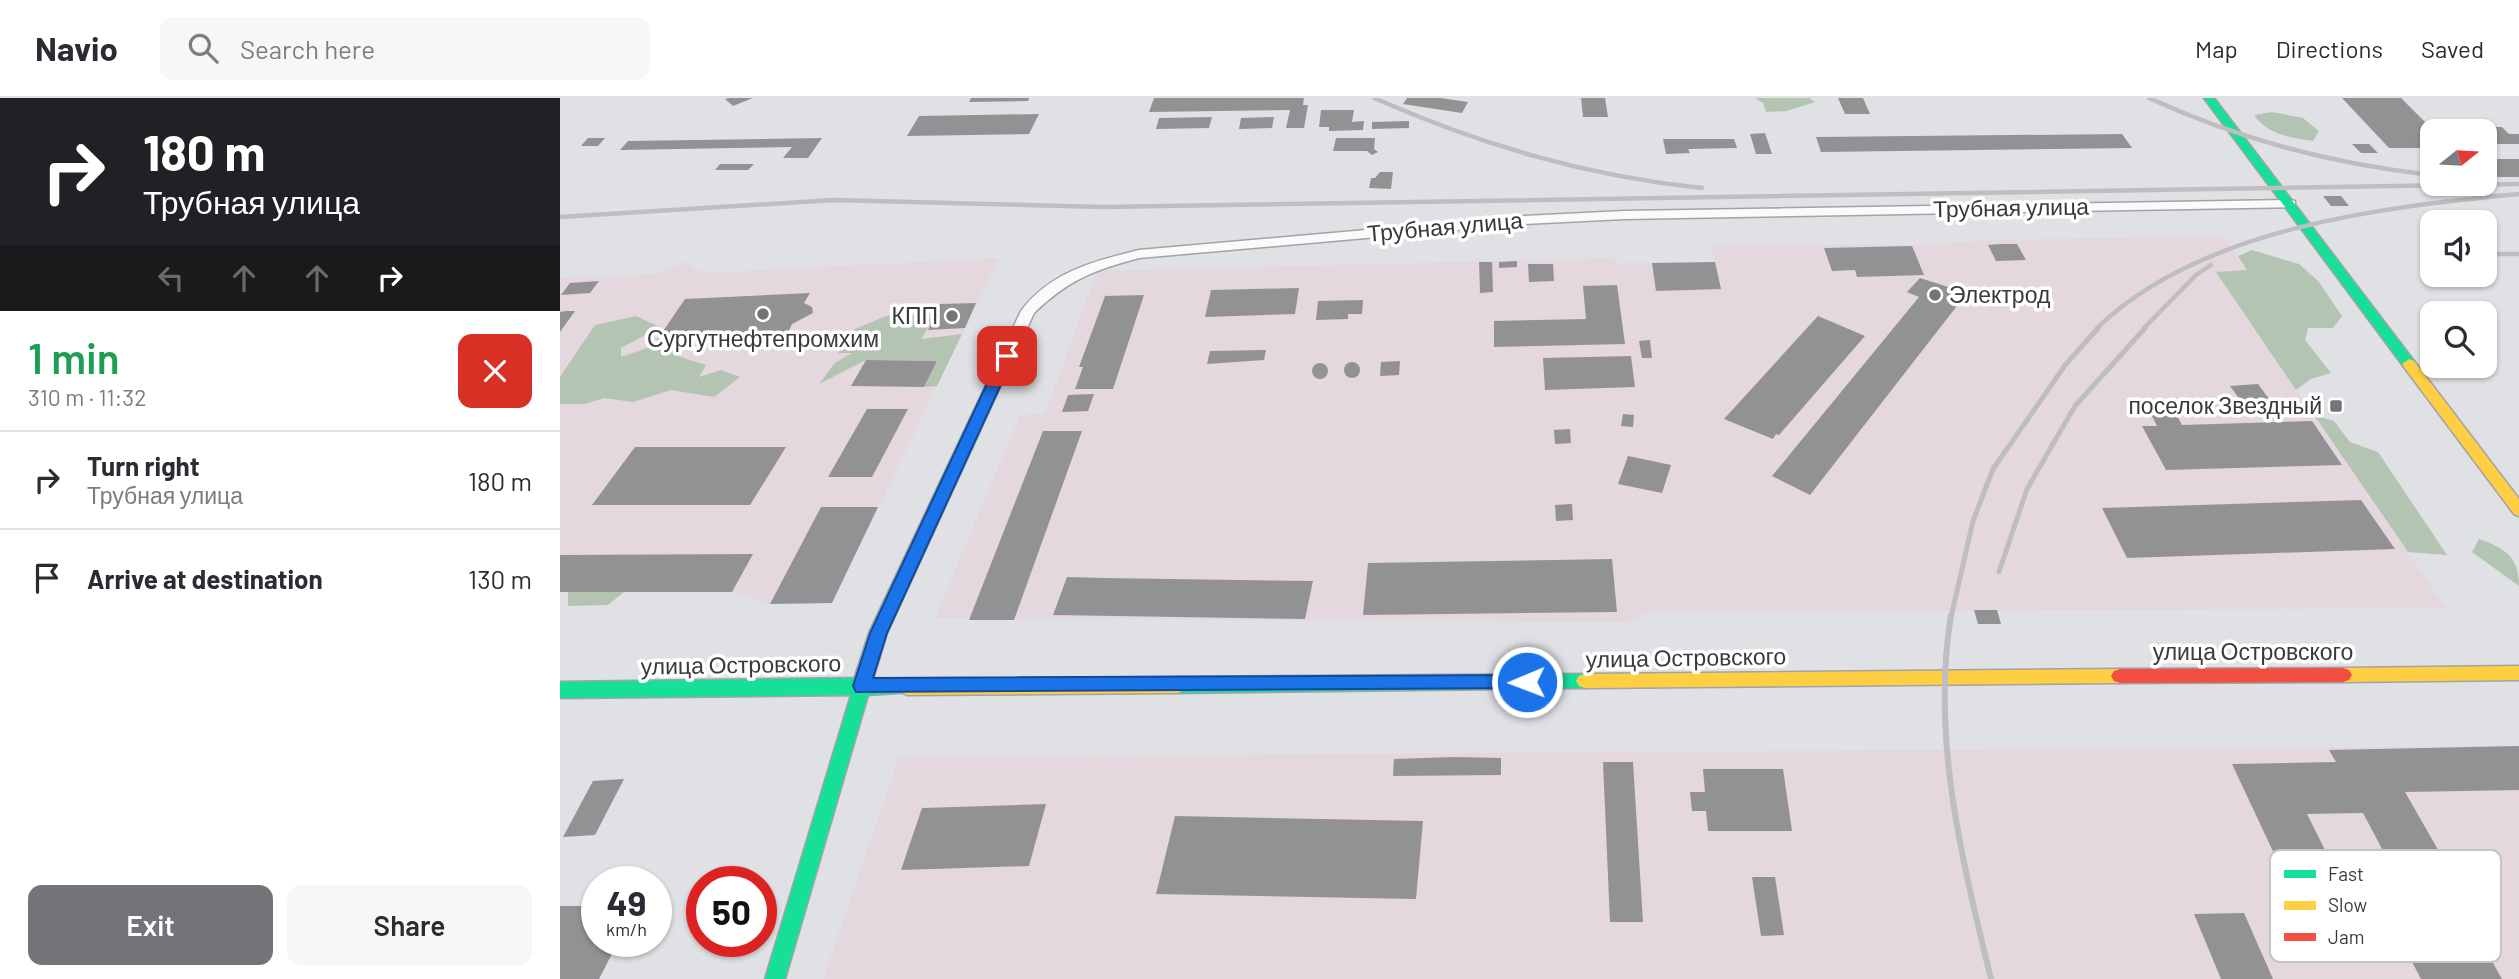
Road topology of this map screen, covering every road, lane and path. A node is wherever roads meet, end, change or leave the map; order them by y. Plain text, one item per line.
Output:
1 (2210, 98) edge
2 (2290, 204) junction
3 (2519, 510) edge
4 (2519, 673) edge
5 (862, 686) junction
6 (560, 690) edge
7 (775, 979) edge

1 - 2 main road
2 - 3 main road
2 - 5 street, Трубная улица
4 - 5 main road, улица Островского
5 - 6 main road, улица Островского
5 - 7 main road

